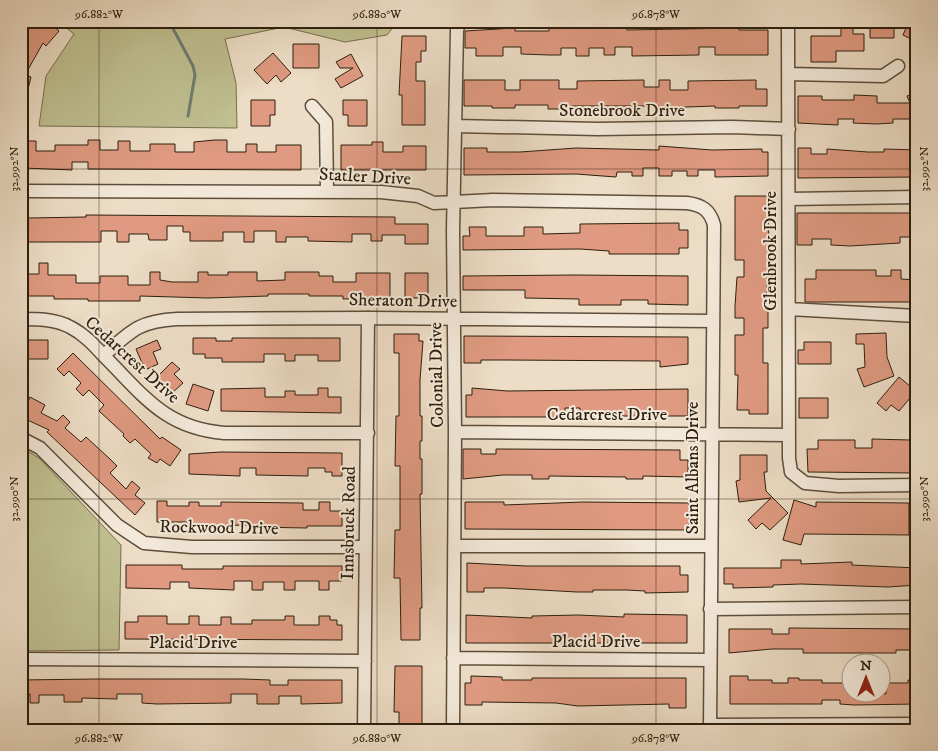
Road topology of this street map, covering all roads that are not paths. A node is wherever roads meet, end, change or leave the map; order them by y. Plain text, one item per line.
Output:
1 (460, 21) edge
2 (786, 21) edge
3 (898, 66) dead end
4 (788, 74) junction
5 (312, 106) dead end
6 (455, 126) junction
7 (788, 129) junction
8 (21, 191) edge
9 (327, 192) junction
10 (917, 197) edge
11 (788, 199) junction
12 (454, 203) junction
13 (704, 209) joint
14 (788, 310) junction
15 (917, 316) edge
16 (368, 318) junction
17 (21, 319) edge
18 (454, 319) junction
19 (713, 321) junction
20 (104, 355) junction
21 (455, 432) junction
22 (368, 433) junction
23 (710, 433) junction
24 (788, 435) junction
25 (21, 438) edge
26 (917, 485) edge
27 (454, 546) junction
28 (710, 546) junction
29 (365, 548) junction
30 (917, 607) edge
31 (710, 609) junction
32 (453, 658) junction
33 (21, 659) edge
34 (710, 660) junction
35 (365, 661) junction
36 (917, 724) edge
37 (710, 727) edge
38 (364, 730) edge
39 (453, 730) edge

1 - 6 street, Colonial Drive
2 - 4 street, Glenbrook Drive
3 - 4 street
4 - 7 street, Glenbrook Drive
5 - 9 street
6 - 7 street, Stonebrook Drive
6 - 12 street, Colonial Drive
7 - 11 street, Glenbrook Drive
8 - 9 street, Statler Drive
9 - 12 street, Statler Drive
10 - 11 street
11 - 14 street, Glenbrook Drive
12 - 13 street, Statler Drive
12 - 18 street, Colonial Drive
13 - 19 street, Saint Albans Drive
14 - 15 street
14 - 24 street, Glenbrook Drive
16 - 18 street, Sheraton Drive
16 - 20 street, Sheraton Drive
16 - 22 street, Innsbruck Road
17 - 20 street, Cedarcrest Drive
18 - 19 street, Sheraton Drive
18 - 21 street, Colonial Drive
19 - 23 street, Saint Albans Drive
20 - 22 street, Cedarcrest Drive
21 - 23 street, Cedarcrest Drive
21 - 27 street, Colonial Drive
22 - 29 street, Innsbruck Road
23 - 24 street, Cedarcrest Drive
23 - 28 street, Saint Albans Drive
24 - 26 street, Glenbrook Drive
25 - 29 street, Rockwood Drive
27 - 28 street
27 - 32 street, Colonial Drive
28 - 31 street, Saint Albans Drive
29 - 35 street, Innsbruck Road
30 - 31 street
31 - 34 street, Saint Albans Drive
32 - 34 street, Placid Drive
32 - 39 street, Colonial Drive
33 - 35 street, Placid Drive
34 - 37 street, Saint Albans Drive
35 - 38 street, Innsbruck Road
36 - 37 street

